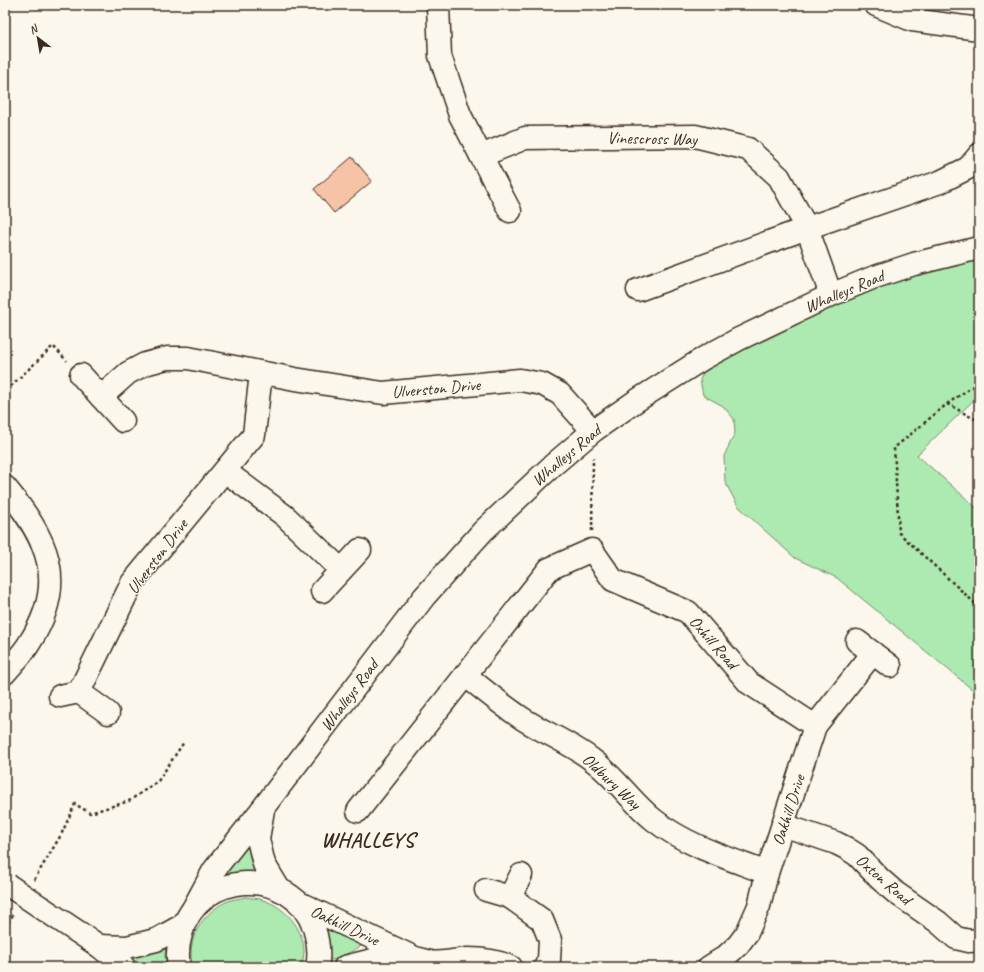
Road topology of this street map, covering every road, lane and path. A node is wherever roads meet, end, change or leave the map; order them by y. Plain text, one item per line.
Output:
1 (438, 5) edge
2 (876, 5) edge
3 (979, 29) edge
4 (979, 155) edge
5 (481, 156) junction
6 (510, 211) dead end
7 (807, 228) junction
8 (979, 248) edge
9 (638, 290) dead end
10 (831, 295) junction
11 (261, 373) junction
12 (81, 375) joint
13 (979, 382) edge
14 (5, 386) edge
15 (101, 397) junction
16 (947, 404) junction
17 (979, 420) edge
18 (123, 421) dead end
19 (593, 431) junction
20 (225, 471) junction
21 (5, 487) edge
22 (360, 550) dead end
23 (592, 550) junction
24 (341, 570) junction
25 (322, 591) dead end
26 (979, 607) edge
27 (890, 666) dead end
28 (5, 673) edge
29 (465, 675) junction
30 (108, 713) dead end
31 (815, 726) junction
32 (184, 742) dead end
33 (263, 808) junction
34 (358, 811) dead end
35 (783, 825) junction
36 (42, 866) dead end
37 (767, 872) junction
38 (521, 875) dead end
39 (7, 884) edge
40 (279, 889) junction
41 (486, 890) dead end
42 (510, 896) junction
43 (298, 903) junction
44 (188, 917) junction
45 (979, 940) edge
46 (99, 946) junction
47 (415, 958) junction
48 (724, 964) edge
49 (124, 967) edge
50 (179, 967) edge
51 (317, 967) edge
52 (345, 967) edge
53 (511, 967) edge
54 (545, 967) edge

1 - 5 street
2 - 3 street
4 - 7 street
5 - 6 street
5 - 7 street, Vinescross Way
7 - 9 street
7 - 10 street, Vinescross Way
8 - 10 street, Whalleys Road
10 - 19 street, Whalleys Road
11 - 15 street, Ulverston Drive
11 - 19 street, Ulverston Drive
11 - 20 street, Ulverston Drive
12 - 14 path
12 - 15 street
13 - 16 path
15 - 18 street
16 - 17 path
16 - 26 path
19 - 23 path
19 - 33 street, Whalleys Road
20 - 24 street
20 - 30 street, Ulverston Drive
21 - 28 street
22 - 24 street
23 - 29 street
23 - 31 street, Oxhill Road
24 - 25 street
27 - 31 street, Oakhill Drive
29 - 34 street
29 - 37 street, Oldbury Way
31 - 35 street, Oakhill Drive
32 - 36 path
33 - 40 street, Whalleys Road
33 - 44 street, Whalleys Road
35 - 37 street, Oakhill Drive
35 - 45 street, Oxton Road
37 - 48 street, Oakhill Drive
38 - 42 street
39 - 46 street, bridge
40 - 43 street
40 - 44 street
41 - 42 street
42 - 54 street
43 - 47 street, Oakhill Drive
43 - 51 street
44 - 46 street
44 - 50 street, Whalleys Road
46 - 49 street
47 - 52 street, Oakhill Drive
47 - 53 street, Oakhill Drive

